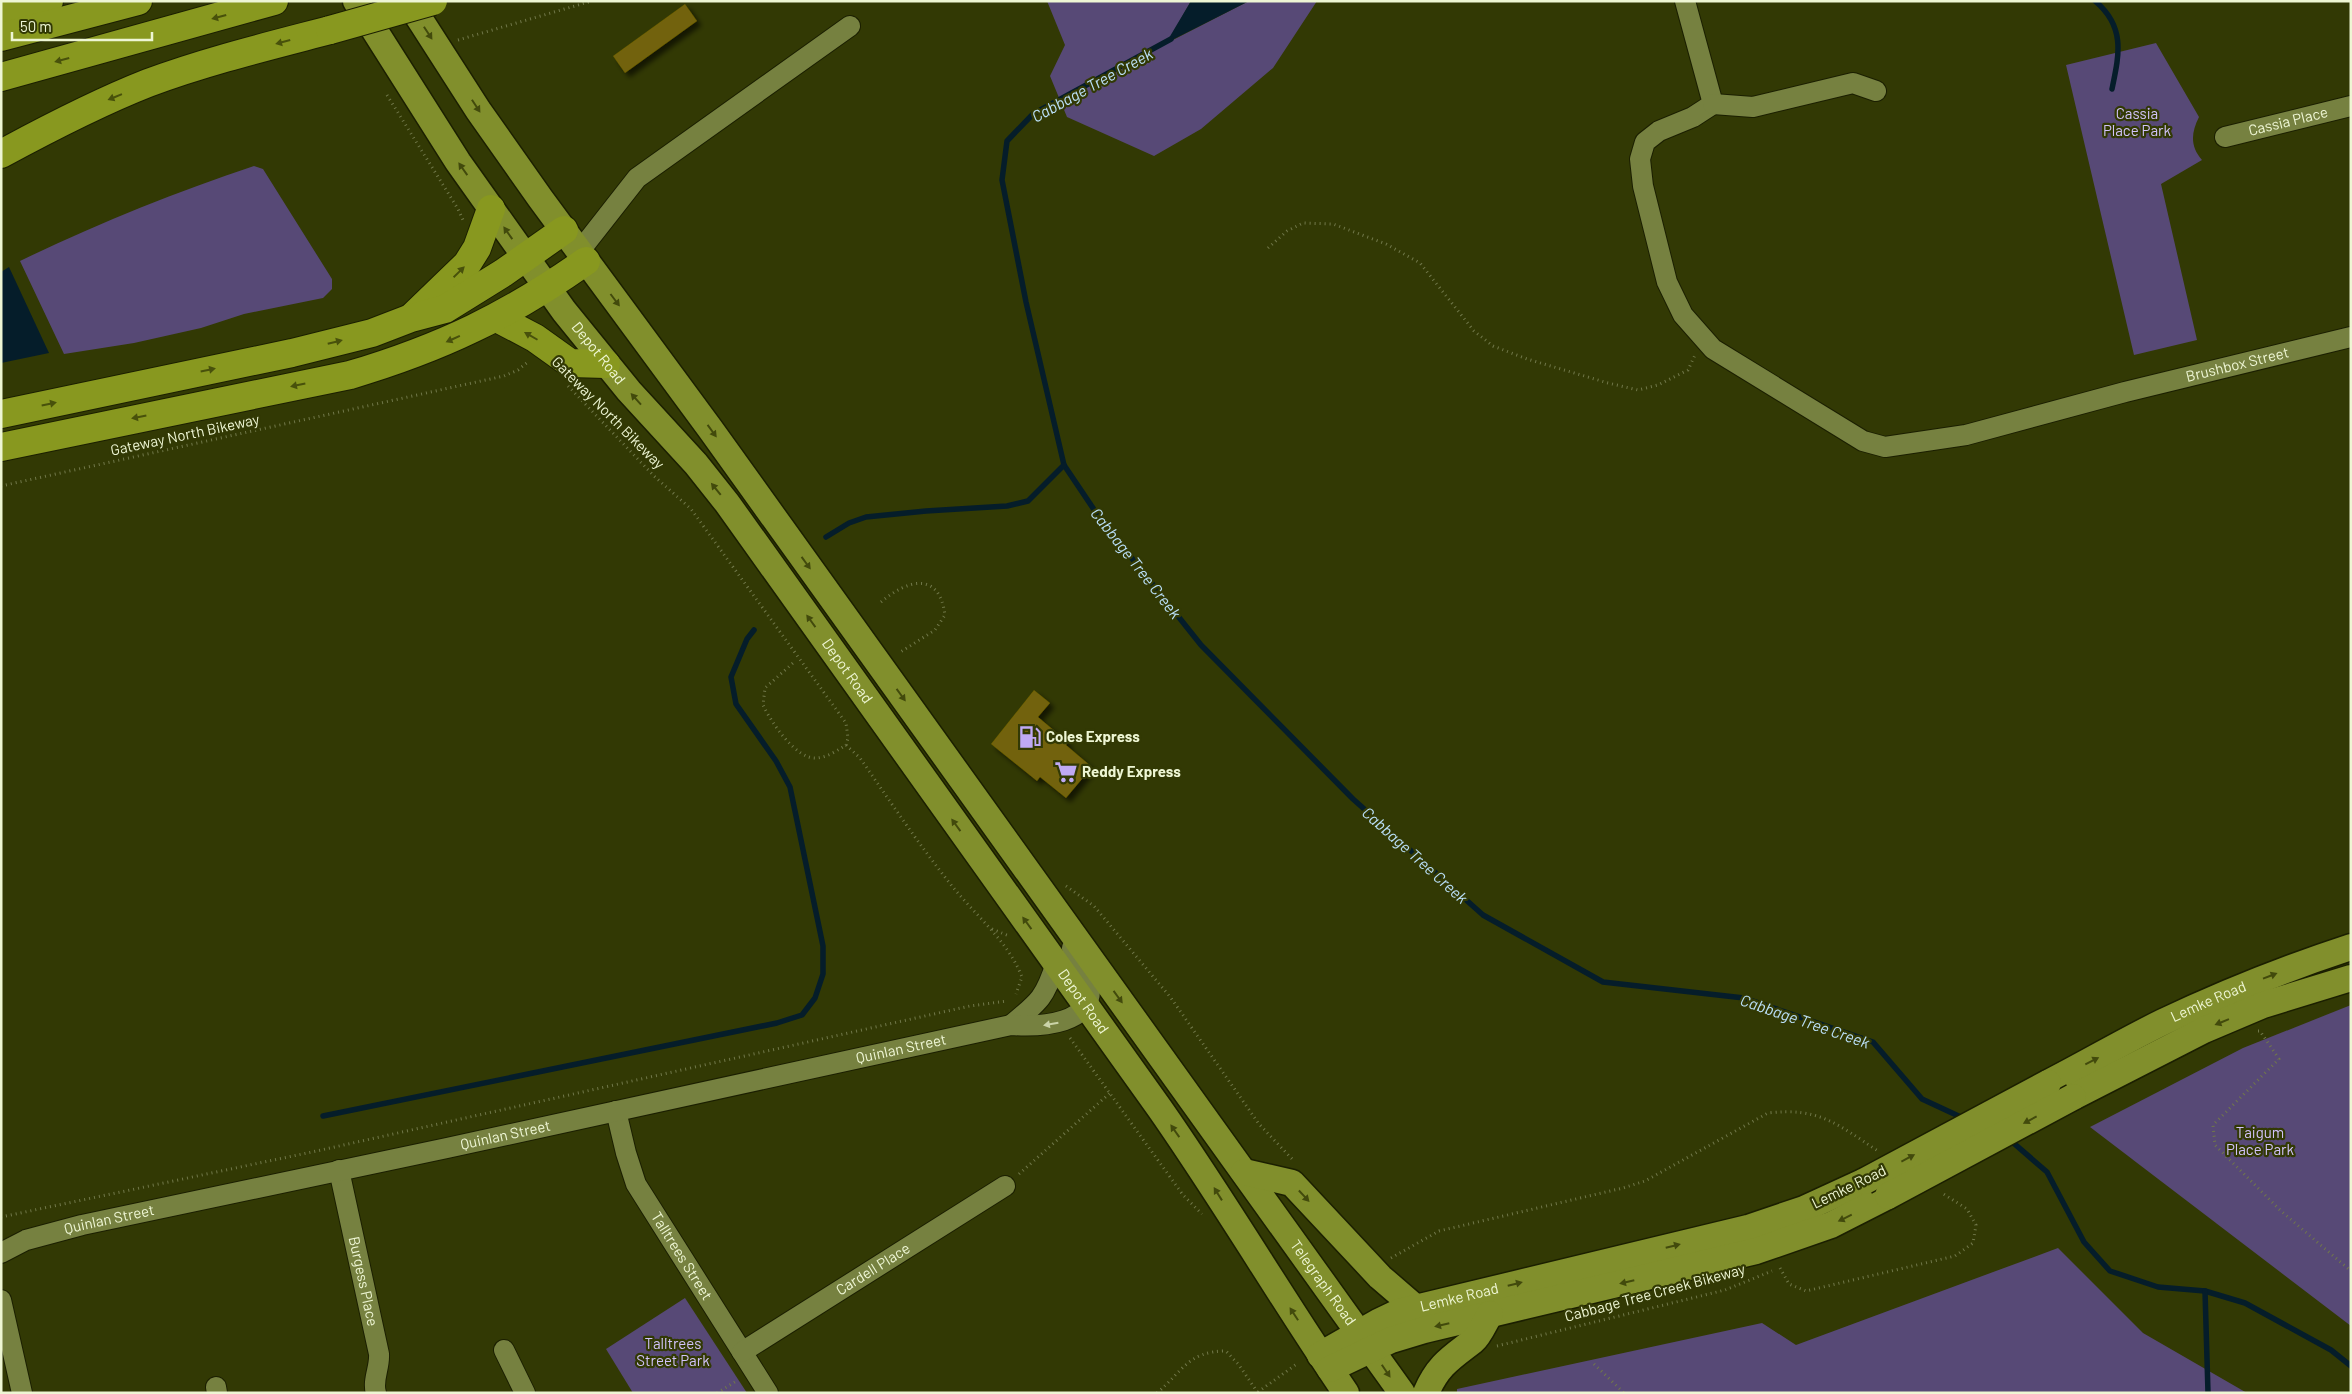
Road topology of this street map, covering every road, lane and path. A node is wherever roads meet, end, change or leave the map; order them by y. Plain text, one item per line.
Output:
1 (49, 1) edge
2 (138, 1) edge
3 (274, 1) edge
4 (356, 1) edge
5 (408, 1) edge
6 (433, 1) edge
7 (592, 1) edge
8 (1685, 1) edge
9 (1, 11) edge
10 (850, 26) dead end
11 (1, 38) edge
12 (458, 41) dead end
13 (1, 77) edge
14 (1876, 91) dead end
15 (386, 93) dead end
16 (1713, 104) junction
17 (2351, 106) edge
18 (2225, 137) dead end
19 (4, 150) edge
20 (491, 209) junction
21 (464, 227) dead end
22 (564, 230) junction
23 (1268, 248) dead end
24 (525, 257) junction
25 (582, 257) junction
26 (549, 287) junction
27 (411, 318) junction
28 (497, 318) junction
29 (2351, 337) edge
30 (1703, 339) junction
31 (536, 360) dead end
32 (606, 364) junction
33 (565, 383) dead end
34 (1, 414) edge
35 (1, 447) edge
36 (1, 486) edge
37 (881, 602) dead end
38 (904, 660) dead end
39 (793, 663) dead end
40 (846, 745) junction
41 (1065, 885) dead end
42 (1069, 928) junction
43 (2351, 947) edge
44 (1056, 963) junction
45 (2351, 978) edge
46 (1086, 1006) junction
47 (1011, 1025) junction
48 (2252, 1034) dead end
49 (1068, 1035) dead end
50 (1110, 1093) junction
51 (616, 1111) junction
52 (1882, 1153) dead end
53 (1296, 1163) dead end
54 (339, 1170) junction
55 (1244, 1172) junction
56 (1005, 1186) joint
57 (1937, 1189) dead end
58 (1, 1217) edge
59 (1207, 1219) dead end
60 (1, 1253) edge
61 (1384, 1254) dead end
62 (2351, 1270) edge
63 (1, 1300) edge
64 (1416, 1308) junction
65 (1490, 1314) junction
66 (1365, 1341) junction
67 (1493, 1348) dead end
68 (504, 1350) dead end
69 (742, 1352) junction
70 (1294, 1358) dead end
71 (1313, 1364) junction
72 (1594, 1364) dead end
73 (754, 1370) junction
74 (370, 1392) edge
75 (1258, 1392) edge
76 (22, 1393) edge
77 (525, 1393) edge
78 (717, 1393) edge
79 (768, 1393) edge
80 (1156, 1393) edge
81 (1346, 1393) edge
82 (1402, 1393) edge
83 (1426, 1393) edge
84 (1624, 1393) edge

1 - 9 highway
2 - 11 highway
3 -> 13 highway
20 -> 4 main road, Depot Road
5 -> 22 main road, Depot Road
6 -> 19 highway, bridge
7 - 12 path
8 - 16 street
10 - 25 street
14 - 16 street
15 - 21 path
16 - 30 street, Brushbox Street
17 - 18 street, Cassia Place
24 -> 20 main road, Depot Road
27 -> 20 highway
22 - 24 highway
22 - 25 main road, Depot Road
23 - 30 path
24 - 26 main road, Depot Road
24 - 27 highway
25 - 26 highway
25 -> 42 main road, Depot Road
26 - 28 highway
26 - 32 main road, Depot Road
34 -> 27 highway
32 -> 28 highway
28 -> 35 highway
29 - 30 street, Brushbox Street
31 - 36 path, Gateway North Bikeway
44 -> 32 main road, Depot Road
33 - 40 path, Gateway North Bikeway
37 - 38 path
39 - 40 path
40 - 58 path
41 - 53 path
42 - 46 street
42 -> 55 main road, Depot Road
64 -> 43 main road, Lemke Road, bridge
44 - 46 main road, Depot Road
44 - 47 street, Quinlan Street
45 -> 65 main road, Lemke Road, bridge
46 -> 47 street, Quinlan Street
71 -> 46 main road, Depot Road
47 - 51 street, Quinlan Street
48 - 62 path
49 - 50 path
50 - 56 path
50 - 59 path
51 - 54 street, Quinlan Street
51 - 69 street, Talltrees Street
52 - 61 path
54 - 60 street, Quinlan Street
54 - 74 street, Burgess Place
55 -> 64 main road
55 - 66 main road, Telegraph Road
56 - 69 street, Cardell Place
57 - 67 path, Cabbage Tree Creek Bikeway
63 - 76 street
64 - 66 main road, Lemke Road
65 -> 66 main road, Lemke Road
65 - 83 main road
66 - 71 main road, Lemke Road
66 -> 82 main road, Telegraph Road
68 - 77 street
69 - 73 street, Talltrees Street
70 - 71 path
71 - 75 path
71 - 81 main road
72 - 84 path
73 - 78 path
73 - 79 street, Talltrees Street
75 - 80 path

